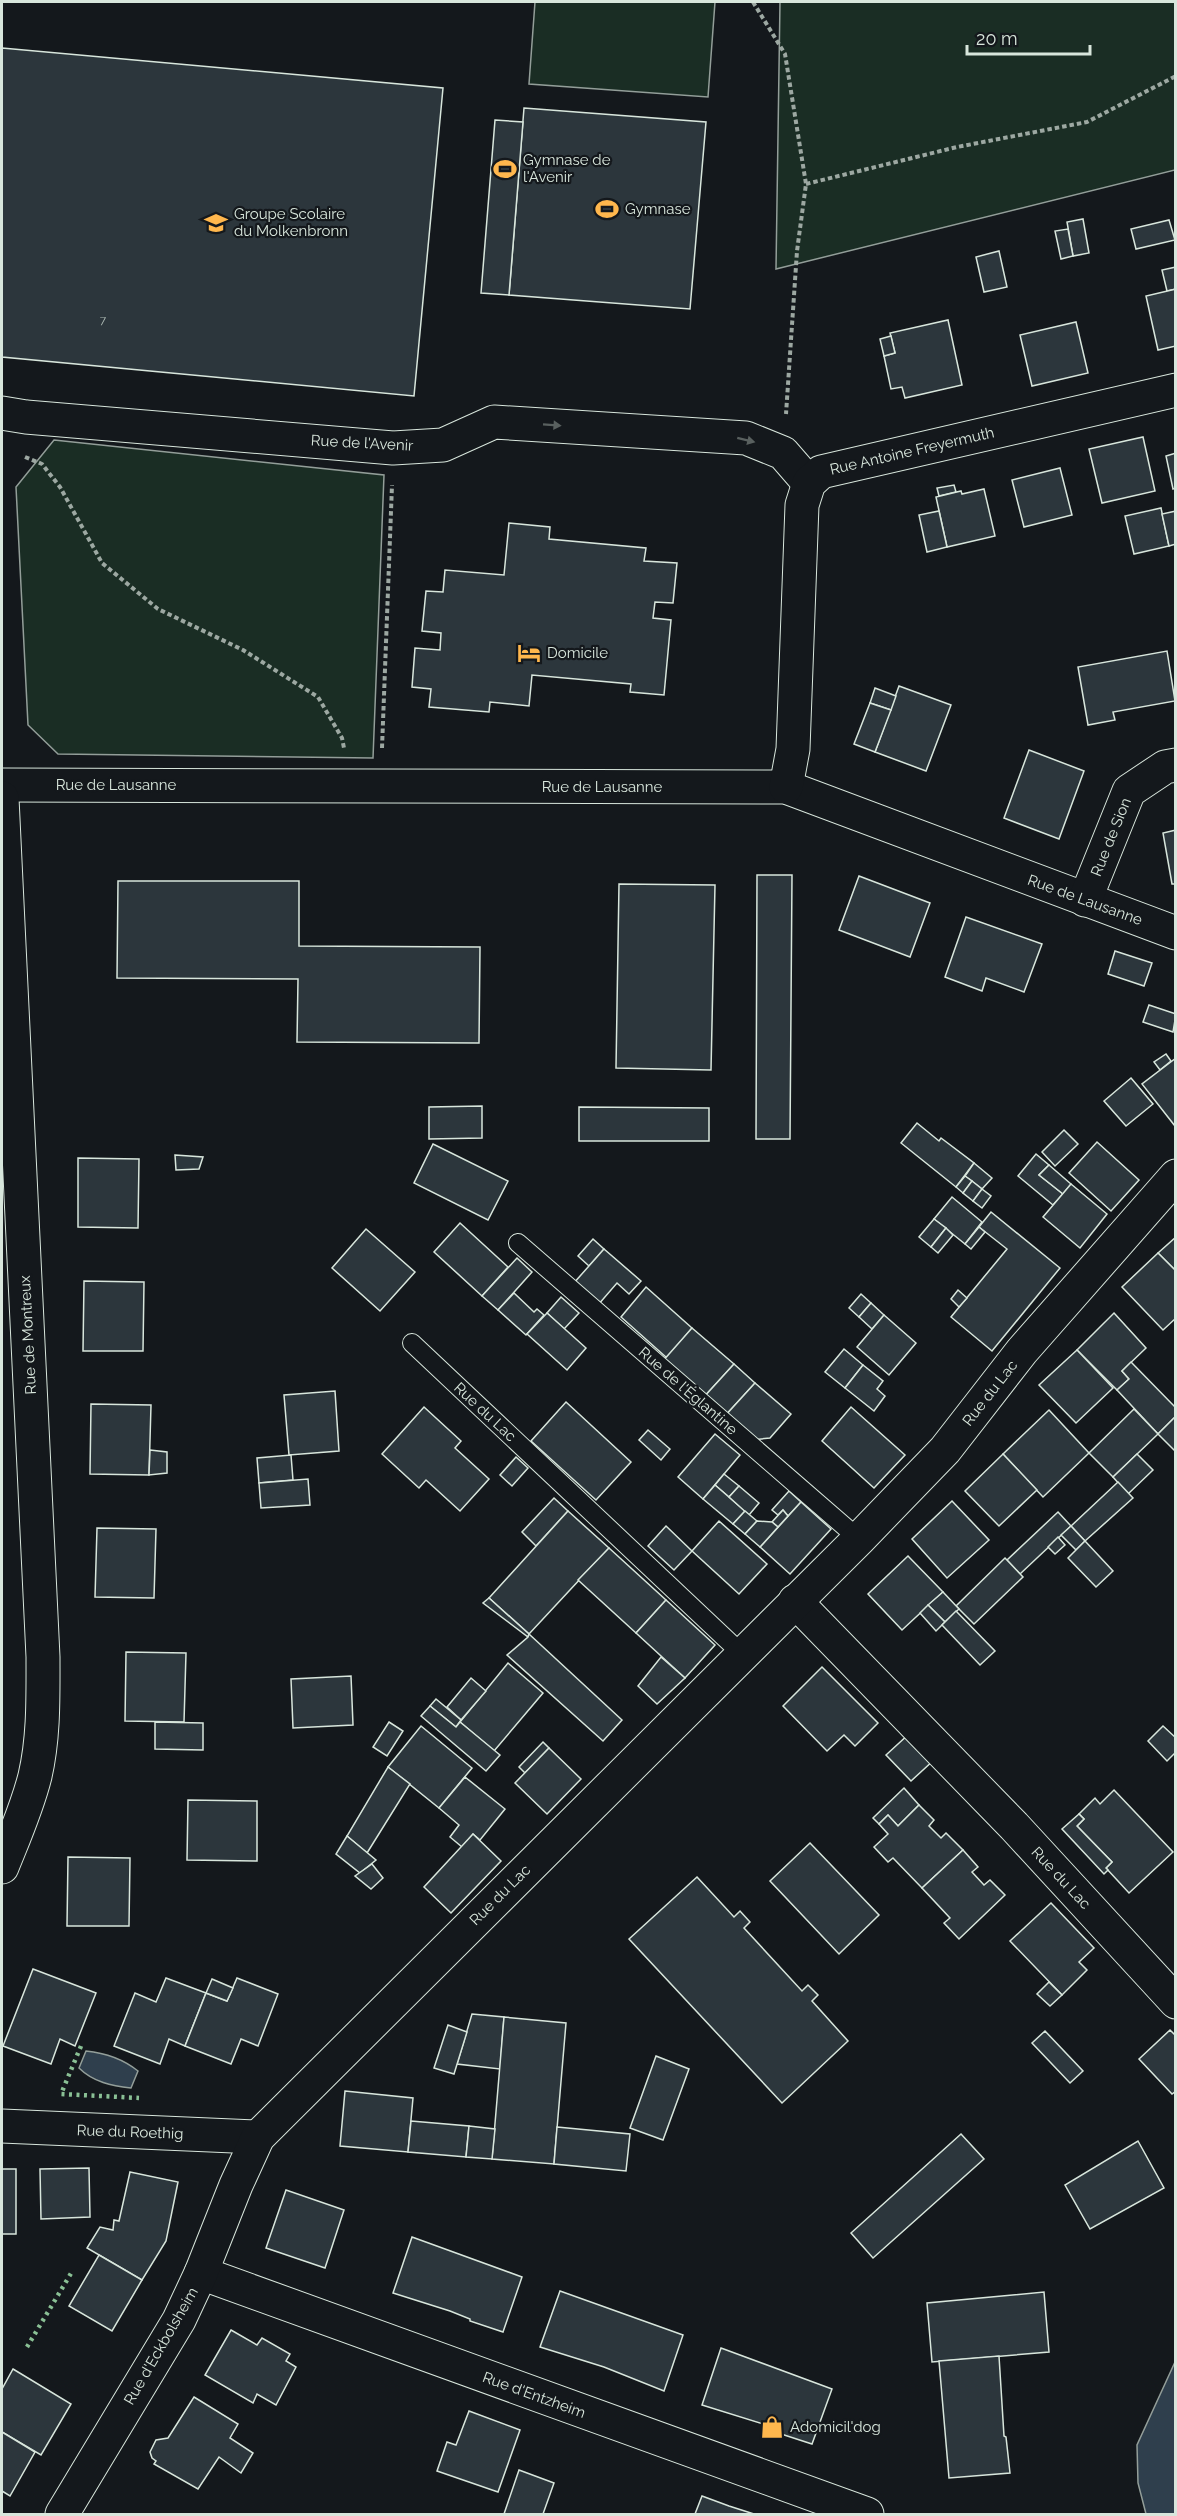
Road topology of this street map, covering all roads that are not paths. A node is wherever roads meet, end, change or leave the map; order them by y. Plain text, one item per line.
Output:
1 (1176, 390) edge
2 (2, 413) edge
3 (809, 483) junction
4 (1176, 765) edge
5 (2, 785) edge
6 (786, 786) junction
7 (2, 798) edge
8 (1085, 900) junction
9 (1176, 933) edge
10 (1176, 1176) edge
11 (518, 1243) dead end
12 (412, 1343) dead end
13 (859, 1539) junction
14 (795, 1601) junction
15 (742, 1654) junction
16 (2, 1867) edge
17 (1176, 2002) edge
18 (2, 2126) edge
19 (258, 2137) junction
20 (201, 2274) junction
21 (62, 2514) edge
22 (867, 2514) edge

1 - 3 street, Rue Antoine Freyermuth
2 -> 3 street, Rue de l'Avenir
3 - 6 street
4 - 8 street, Rue de Sion
5 - 6 street, Rue de Lausanne
6 - 8 street, Rue de Lausanne
7 - 16 street, Rue de Montreux
8 - 9 street, Rue de Lausanne
10 - 13 street, Rue du Lac
11 - 13 lane, Rue de l'Églantine
12 - 15 lane, Rue du Lac
13 - 14 street, Rue du Lac
14 - 15 street, Rue du Lac
14 - 17 street, Rue du Lac
15 - 19 street, Rue du Lac
18 - 19 street, Rue du Roethig
19 - 20 street, Rue d'Eckbolsheim
20 - 21 street, Rue d'Eckbolsheim
20 - 22 street, Rue d'Entzheim

